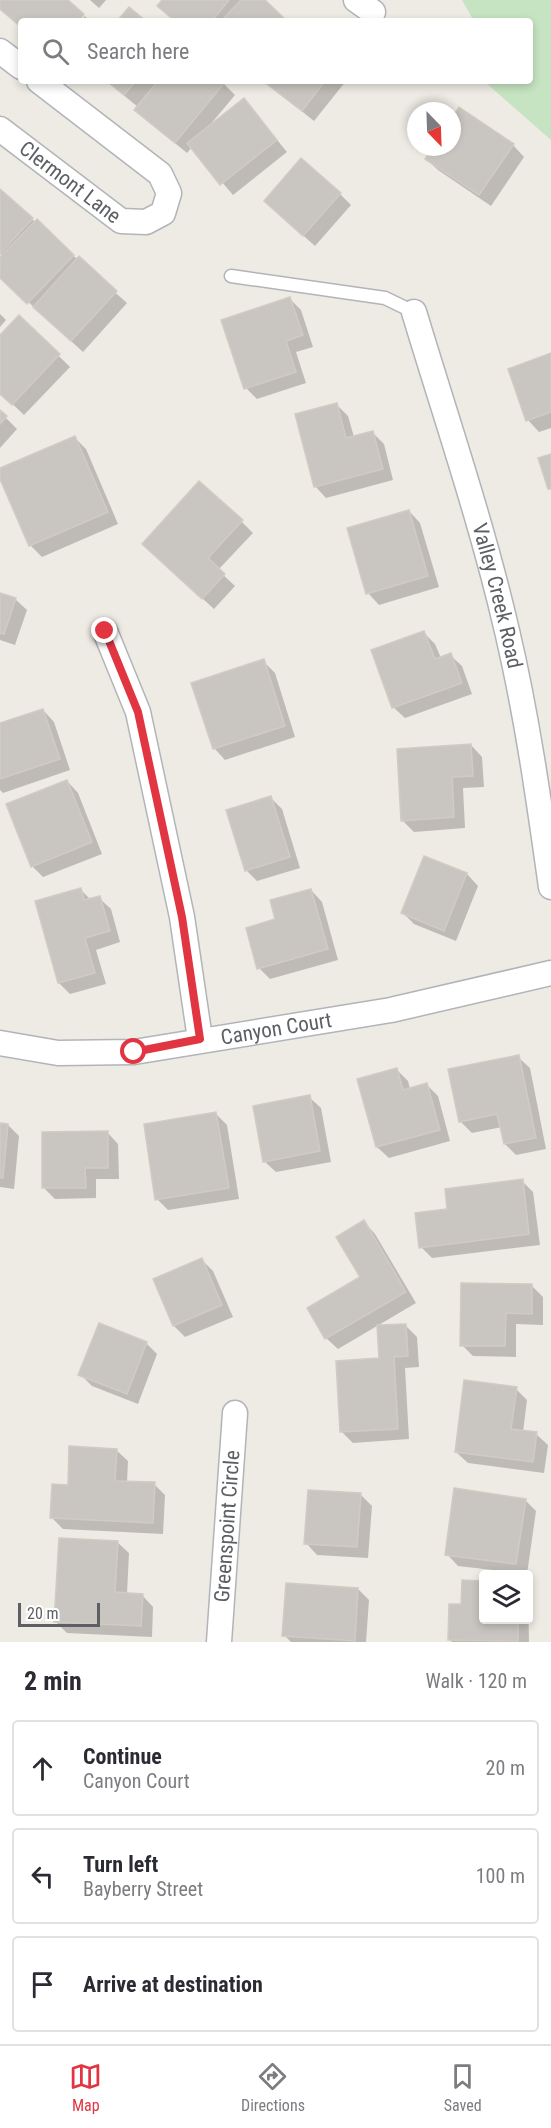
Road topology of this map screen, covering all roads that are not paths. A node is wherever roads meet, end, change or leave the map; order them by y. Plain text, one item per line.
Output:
1 (0, 51) edge
2 (18, 65) edge
3 (43, 84) edge
4 (0, 129) edge
5 (231, 276) dead end
6 (414, 312) joint
7 (105, 631) dead end
8 (551, 887) edge
9 (551, 973) edge
10 (200, 1039) junction
11 (0, 1043) edge
12 (235, 1413) dead end
13 (219, 1642) edge

1 - 2 street
3 - 4 street, Clermont Lane
5 - 6 lane
6 - 8 street, Valley Creek Road
7 - 10 street
9 - 10 street, Canyon Court
10 - 11 street, Canyon Court
12 - 13 street, Greenspoint Circle

